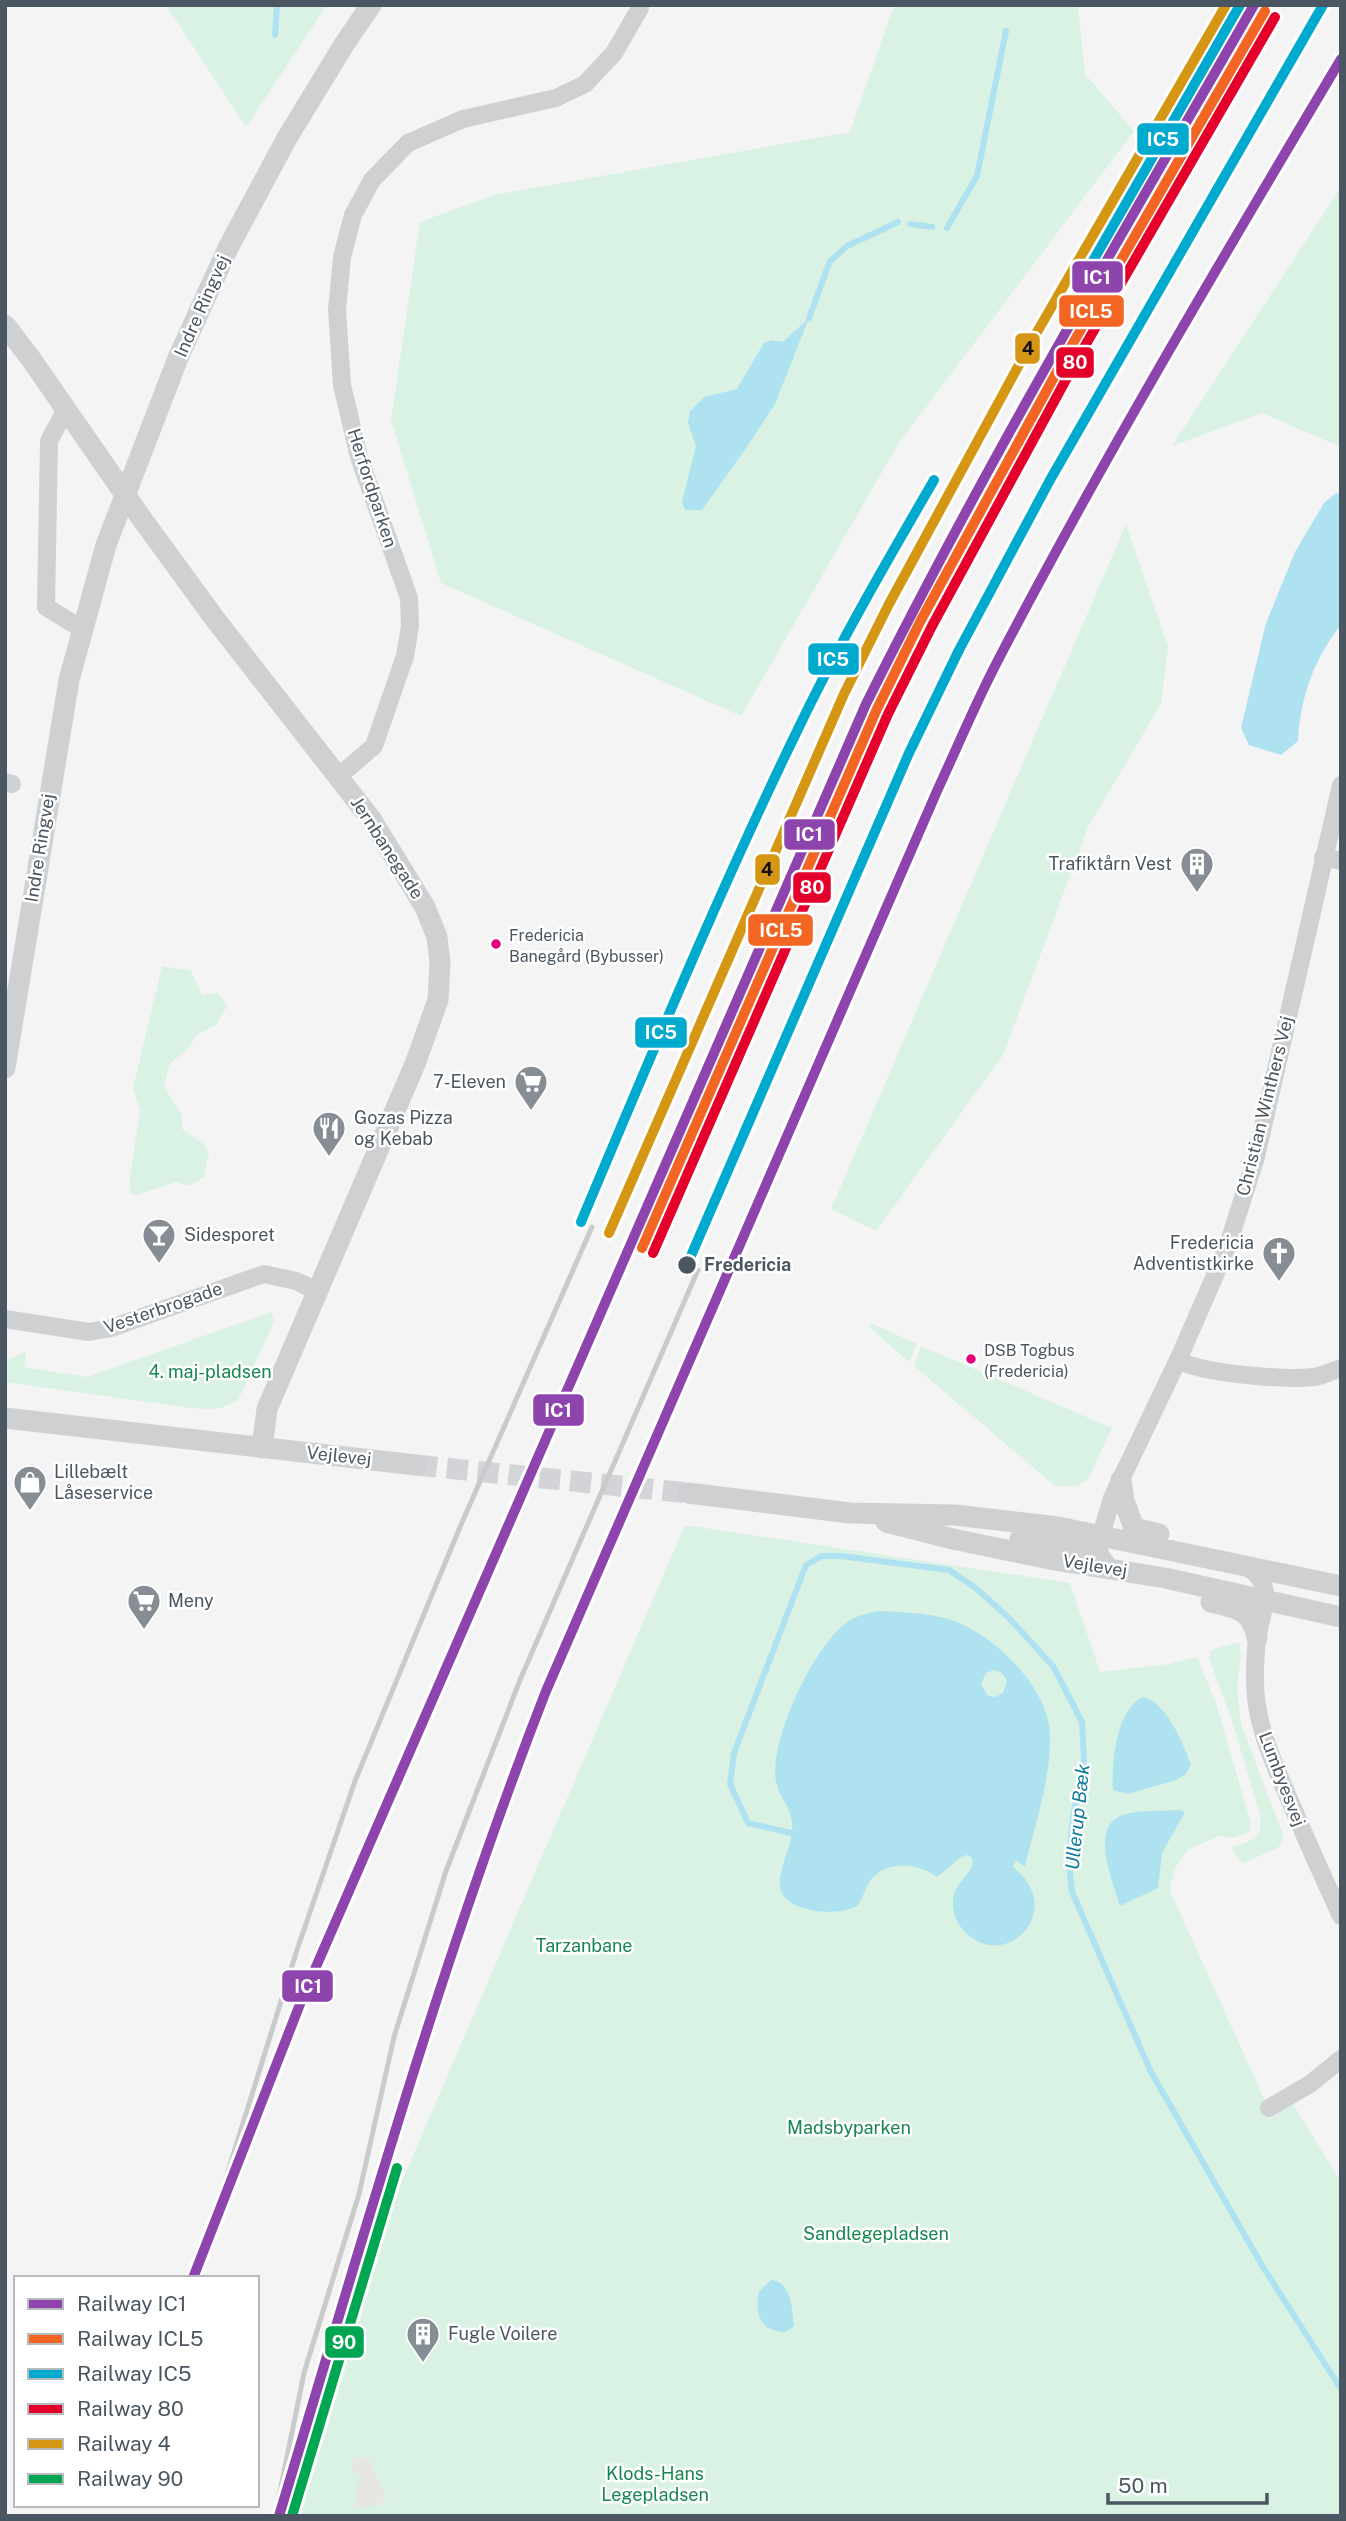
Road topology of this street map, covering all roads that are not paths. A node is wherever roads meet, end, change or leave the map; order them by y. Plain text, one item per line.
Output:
1 (371, 5) edge
2 (640, 8) dead end
3 (5, 325) edge
4 (66, 410) junction
5 (124, 494) junction
6 (82, 629) junction
7 (339, 776) junction
8 (1341, 785) edge
9 (1332, 859) edge
10 (5, 1068) edge
11 (317, 1291) junction
12 (5, 1319) edge
13 (1178, 1360) junction
14 (1341, 1368) edge
15 (5, 1418) edge
16 (262, 1448) junction
17 (416, 1465) tunnel mouth
18 (1121, 1480) junction
19 (688, 1493) tunnel mouth
20 (850, 1513) junction
21 (1101, 1535) junction
22 (1240, 1564) junction
23 (1110, 1568) junction
24 (1341, 1586) edge
25 (1266, 1600) junction
26 (1341, 1600) edge
27 (1341, 1617) edge
28 (1257, 1637) junction
29 (1341, 1916) edge
30 (1341, 2059) edge
31 (1269, 2108) dead end

1 - 5 street, Indre Ringvej
2 - 7 street, Herfordparken
3 - 4 street, Jernbanegade
4 - 5 street, Jernbanegade
4 - 6 street
5 - 6 street, Indre Ringvej
5 - 7 street, Jernbanegade
6 - 10 street, Indre Ringvej
7 - 11 street, Jernbanegade
8 - 9 street, Christian Winthers Vej
9 - 13 street, Christian Winthers Vej
11 - 12 street, Vesterbrogade
11 - 16 street, Jernbanegade
13 - 14 street
13 - 18 street, Christian Winthers Vej
15 - 16 street
16 - 17 street, Vejlevej
18 - 21 street, Christian Winthers Vej
18 - 22 street
19 - 20 street, Vejlevej
20 - 21 street, Vejlevej
20 - 23 street, Vejlevej
21 - 22 street, Vejlevej
21 - 23 street
22 - 24 street, Vejlevej
22 - 25 street
23 - 25 street, Vejlevej
23 - 28 street
25 - 26 street
25 - 27 street, Vejlevej
25 - 28 street, Lumbyesvej
28 - 29 street, Lumbyesvej
30 - 31 street

